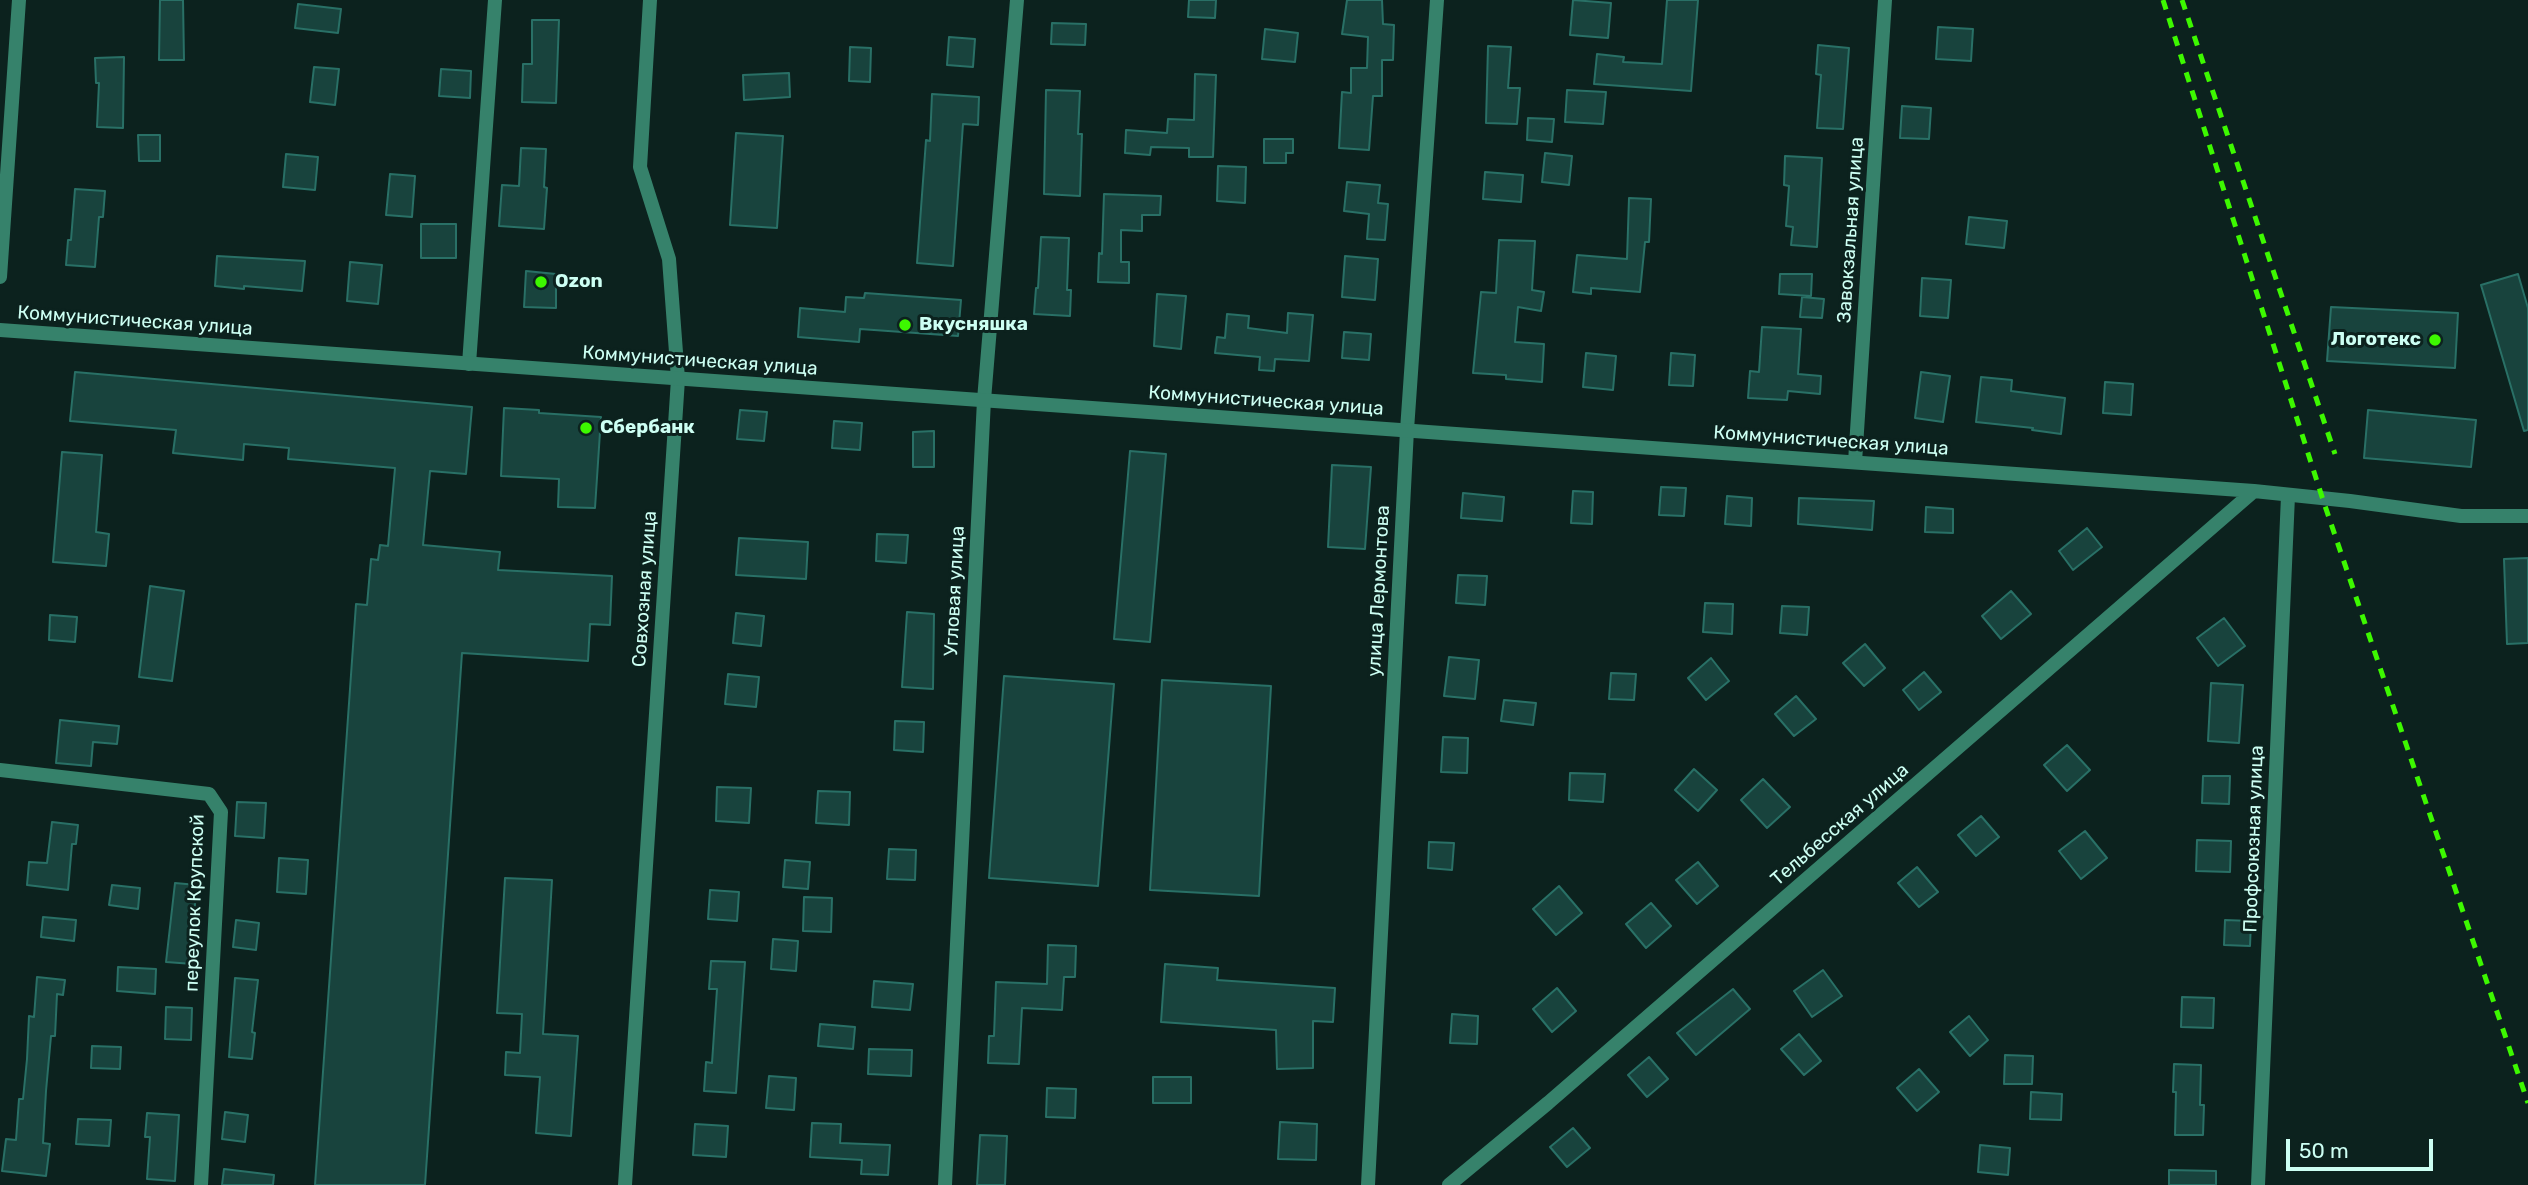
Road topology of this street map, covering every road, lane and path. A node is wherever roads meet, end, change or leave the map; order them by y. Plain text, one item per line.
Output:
1 (19, 0) edge
2 (495, 0) edge
3 (650, 0) edge
4 (1017, 0) edge
5 (1437, 0) edge
6 (1885, 0) edge
7 (0, 277) edge
8 (0, 330) edge
9 (469, 364) junction
10 (678, 379) junction
11 (984, 400) junction
12 (1407, 430) junction
13 (1854, 462) junction
14 (2254, 491) junction
15 (2288, 496) junction
16 (2528, 516) edge
17 (0, 770) edge
18 (201, 1185) edge
19 (625, 1185) edge
20 (945, 1185) edge
21 (1368, 1185) edge
22 (1449, 1185) edge
23 (2258, 1185) edge

1 - 7 street
2 - 9 street
3 - 10 street, Совхозная улица
4 - 11 street, Угловая улица
5 - 12 street, улица Лермонтова
6 - 13 street, Завокзальная улица
8 - 9 street, Коммунистическая улица
9 - 10 street, Коммунистическая улица
10 - 11 street, Коммунистическая улица
10 - 19 street, Совхозная улица
11 - 12 street, Коммунистическая улица
11 - 20 street, Угловая улица
12 - 13 street, Коммунистическая улица
12 - 21 street, улица Лермонтова
13 - 14 street, Коммунистическая улица
14 - 15 street, Коммунистическая улица
14 - 22 street, Тельбесская улица
15 - 16 street, Коммунистическая улица
15 - 23 street, Профсоюзная улица
17 - 18 street, переулок Крупской

